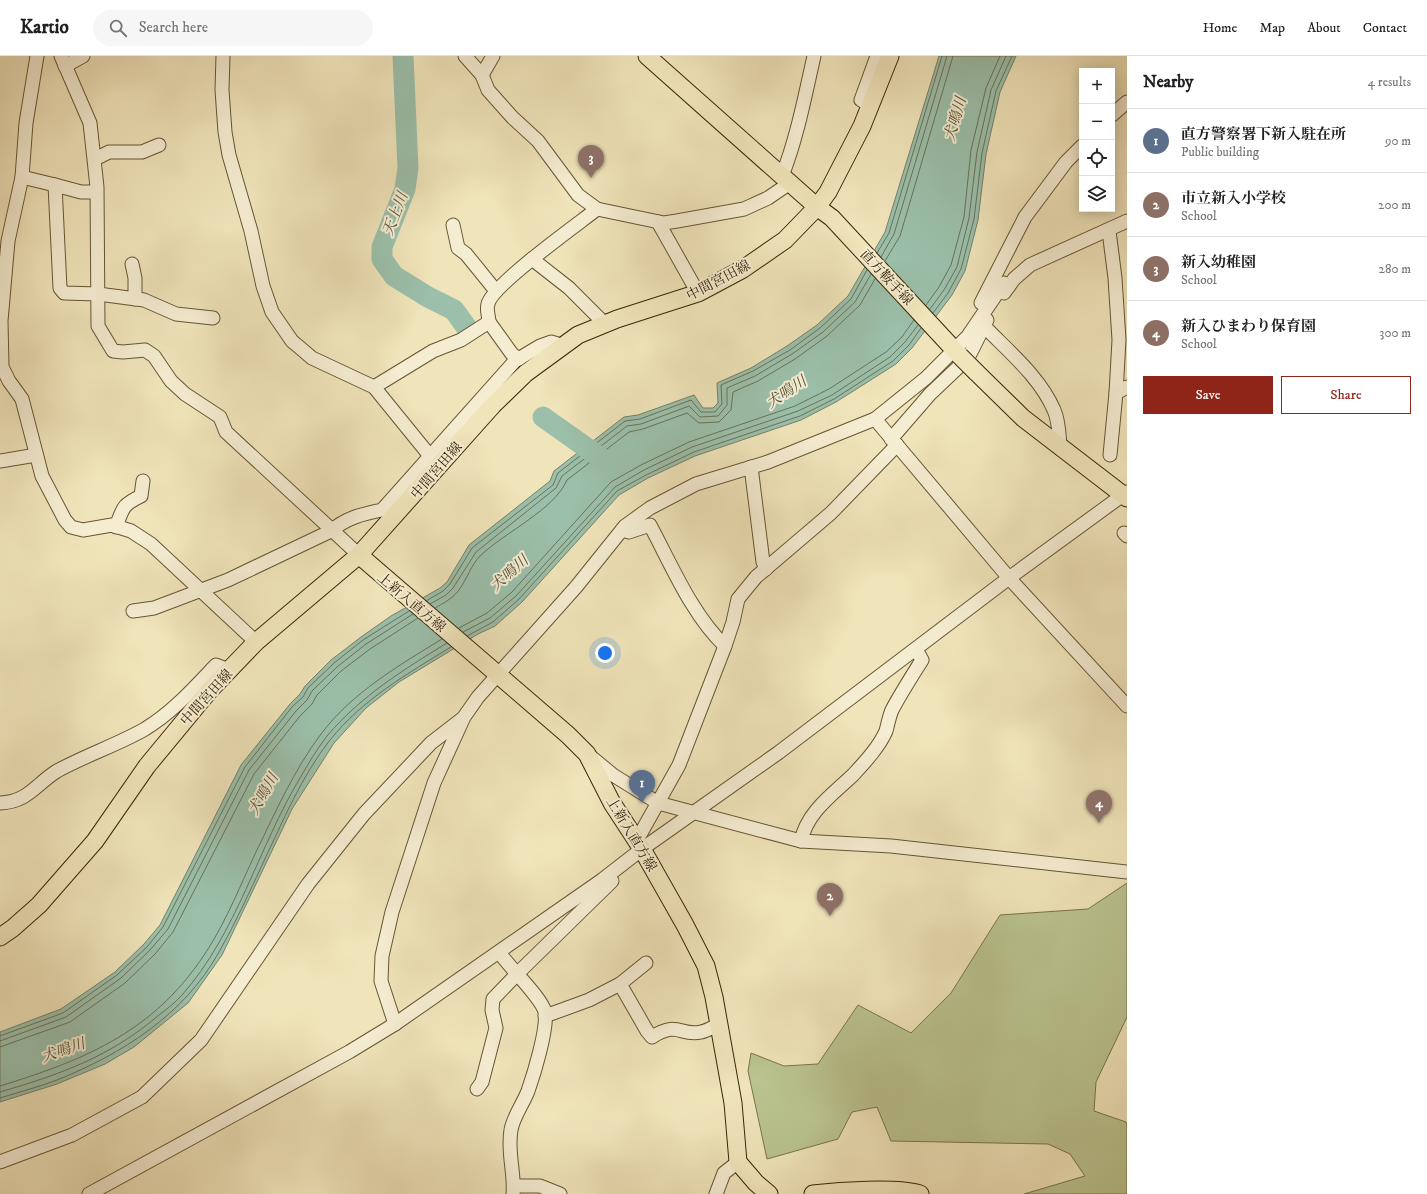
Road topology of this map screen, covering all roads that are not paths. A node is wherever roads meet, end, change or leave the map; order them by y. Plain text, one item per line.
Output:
1 (37, 56) edge
2 (83, 56) edge
3 (224, 56) edge
4 (465, 56) edge
5 (493, 56) edge
6 (647, 56) edge
7 (814, 56) edge
8 (877, 56) edge
9 (890, 56) edge
10 (63, 61) edge
11 (482, 76) junction
12 (1127, 102) edge
13 (869, 105) junction
14 (1115, 112) edge
15 (158, 145) dead end
16 (1079, 149) edge
17 (95, 159) junction
18 (22, 177) junction
19 (786, 179) junction
20 (55, 185) junction
21 (96, 192) junction
22 (817, 207) junction
23 (597, 209) junction
24 (658, 222) junction
25 (1127, 222) edge
26 (454, 225) dead end
27 (1109, 231) junction
28 (532, 259) junction
29 (132, 264) dead end
30 (1009, 286) junction
31 (496, 291) junction
32 (698, 293) junction
33 (98, 294) junction
34 (135, 299) junction
35 (213, 318) dead end
36 (489, 322) junction
37 (605, 324) junction
38 (984, 326) junction
39 (564, 346) junction
40 (954, 350) junction
41 (519, 359) junction
42 (374, 387) junction
43 (1121, 390) edge
44 (875, 419) junction
45 (894, 442) junction
46 (1060, 446) junction
47 (36, 455) junction
48 (1110, 455) dead end
49 (430, 456) junction
50 (0, 461) edge
51 (751, 467) junction
52 (143, 481) dead end
53 (1126, 495) edge
54 (116, 527) junction
55 (331, 530) junction
56 (622, 530) junction
57 (359, 555) junction
58 (766, 569) junction
59 (1009, 578) junction
60 (199, 591) junction
61 (133, 611) dead end
62 (256, 642) junction
63 (725, 646) junction
64 (916, 649) junction
65 (229, 670) junction
66 (497, 673) junction
67 (1127, 706) edge
68 (464, 717) junction
69 (587, 754) junction
70 (0, 803) edge
71 (658, 804) junction
72 (692, 814) junction
73 (801, 841) junction
74 (639, 844) junction
75 (617, 868) junction
76 (1127, 872) edge
77 (0, 936) edge
78 (499, 952) junction
79 (646, 963) dead end
80 (516, 974) junction
81 (620, 984) junction
82 (545, 1016) junction
83 (395, 1024) junction
84 (719, 1024) junction
85 (477, 1089) dead end
86 (0, 1162) edge
87 (738, 1162) junction
88 (513, 1191) edge
89 (89, 1194) edge
90 (560, 1194) edge
91 (716, 1194) edge
92 (770, 1194) edge
93 (813, 1194) edge
94 (920, 1194) edge

1 - 18 street
2 - 10 street
3 - 42 street
4 - 11 street
5 - 11 street
6 - 19 main road, 直方鞍手線
7 - 19 street
8 - 13 street
9 - 13 main road, 中間宮田線
10 - 17 street
11 - 23 street
12 - 14 street
13 - 22 main road, 中間宮田線
15 - 17 street
16 - 40 street
17 - 21 street
18 - 20 street
18 - 47 street
19 - 22 main road, 直方鞍手線
19 - 24 street
20 - 21 street
20 - 33 street
21 - 33 street
22 - 32 main road, 中間宮田線
22 - 40 main road, 直方鞍手線
23 - 24 street
23 - 28 street
24 - 32 street
25 - 27 street
26 - 31 street
27 - 30 street
27 - 43 street
28 - 31 street
28 - 37 street
29 - 34 street
30 - 38 street
30 - 40 street
31 - 36 street
32 - 37 main road, 中間宮田線
33 - 34 street
33 - 55 street
34 - 35 street
36 - 41 street
36 - 42 street
37 - 39 main road, 中間宮田線
38 - 45 street
38 - 46 street
39 - 41 street
39 - 57 main road, 中間宮田線
40 - 44 street
40 - 46 main road, 直方鞍手線, bridge
41 - 49 street
42 - 49 street
43 - 48 street
44 - 45 street
44 - 51 street
45 - 58 street
45 - 59 street
46 - 53 main road, 直方鞍手線
47 - 50 street
47 - 54 street
49 - 55 street
51 - 56 street
51 - 58 street
52 - 54 street
53 - 59 street
54 - 60 street
55 - 57 street
55 - 60 street
56 - 63 street
56 - 66 street
57 - 62 main road, 中間宮田線
57 - 66 main road, 上新入直方線
58 - 63 street
59 - 64 street
59 - 67 street
60 - 61 street
60 - 62 street
62 - 65 main road, 中間宮田線
63 - 71 street
64 - 72 street
64 - 73 street
65 - 70 street
65 - 77 main road, 中間宮田線
66 - 68 street
66 - 69 main road, 上新入直方線
68 - 83 street
68 - 86 street
69 - 71 street
69 - 74 main road, 上新入直方線
71 - 72 street
71 - 74 street
72 - 73 street
72 - 74 street
73 - 76 street
74 - 75 street
74 - 84 main road, 上新入直方線
75 - 78 street
75 - 80 street
78 - 80 street
78 - 83 street
79 - 81 street
80 - 82 street
80 - 85 street
81 - 82 street
81 - 84 street
82 - 88 street
83 - 89 street
84 - 87 main road, 上新入直方線
87 - 91 street
87 - 92 main road
88 - 90 street
93 - 94 main road

